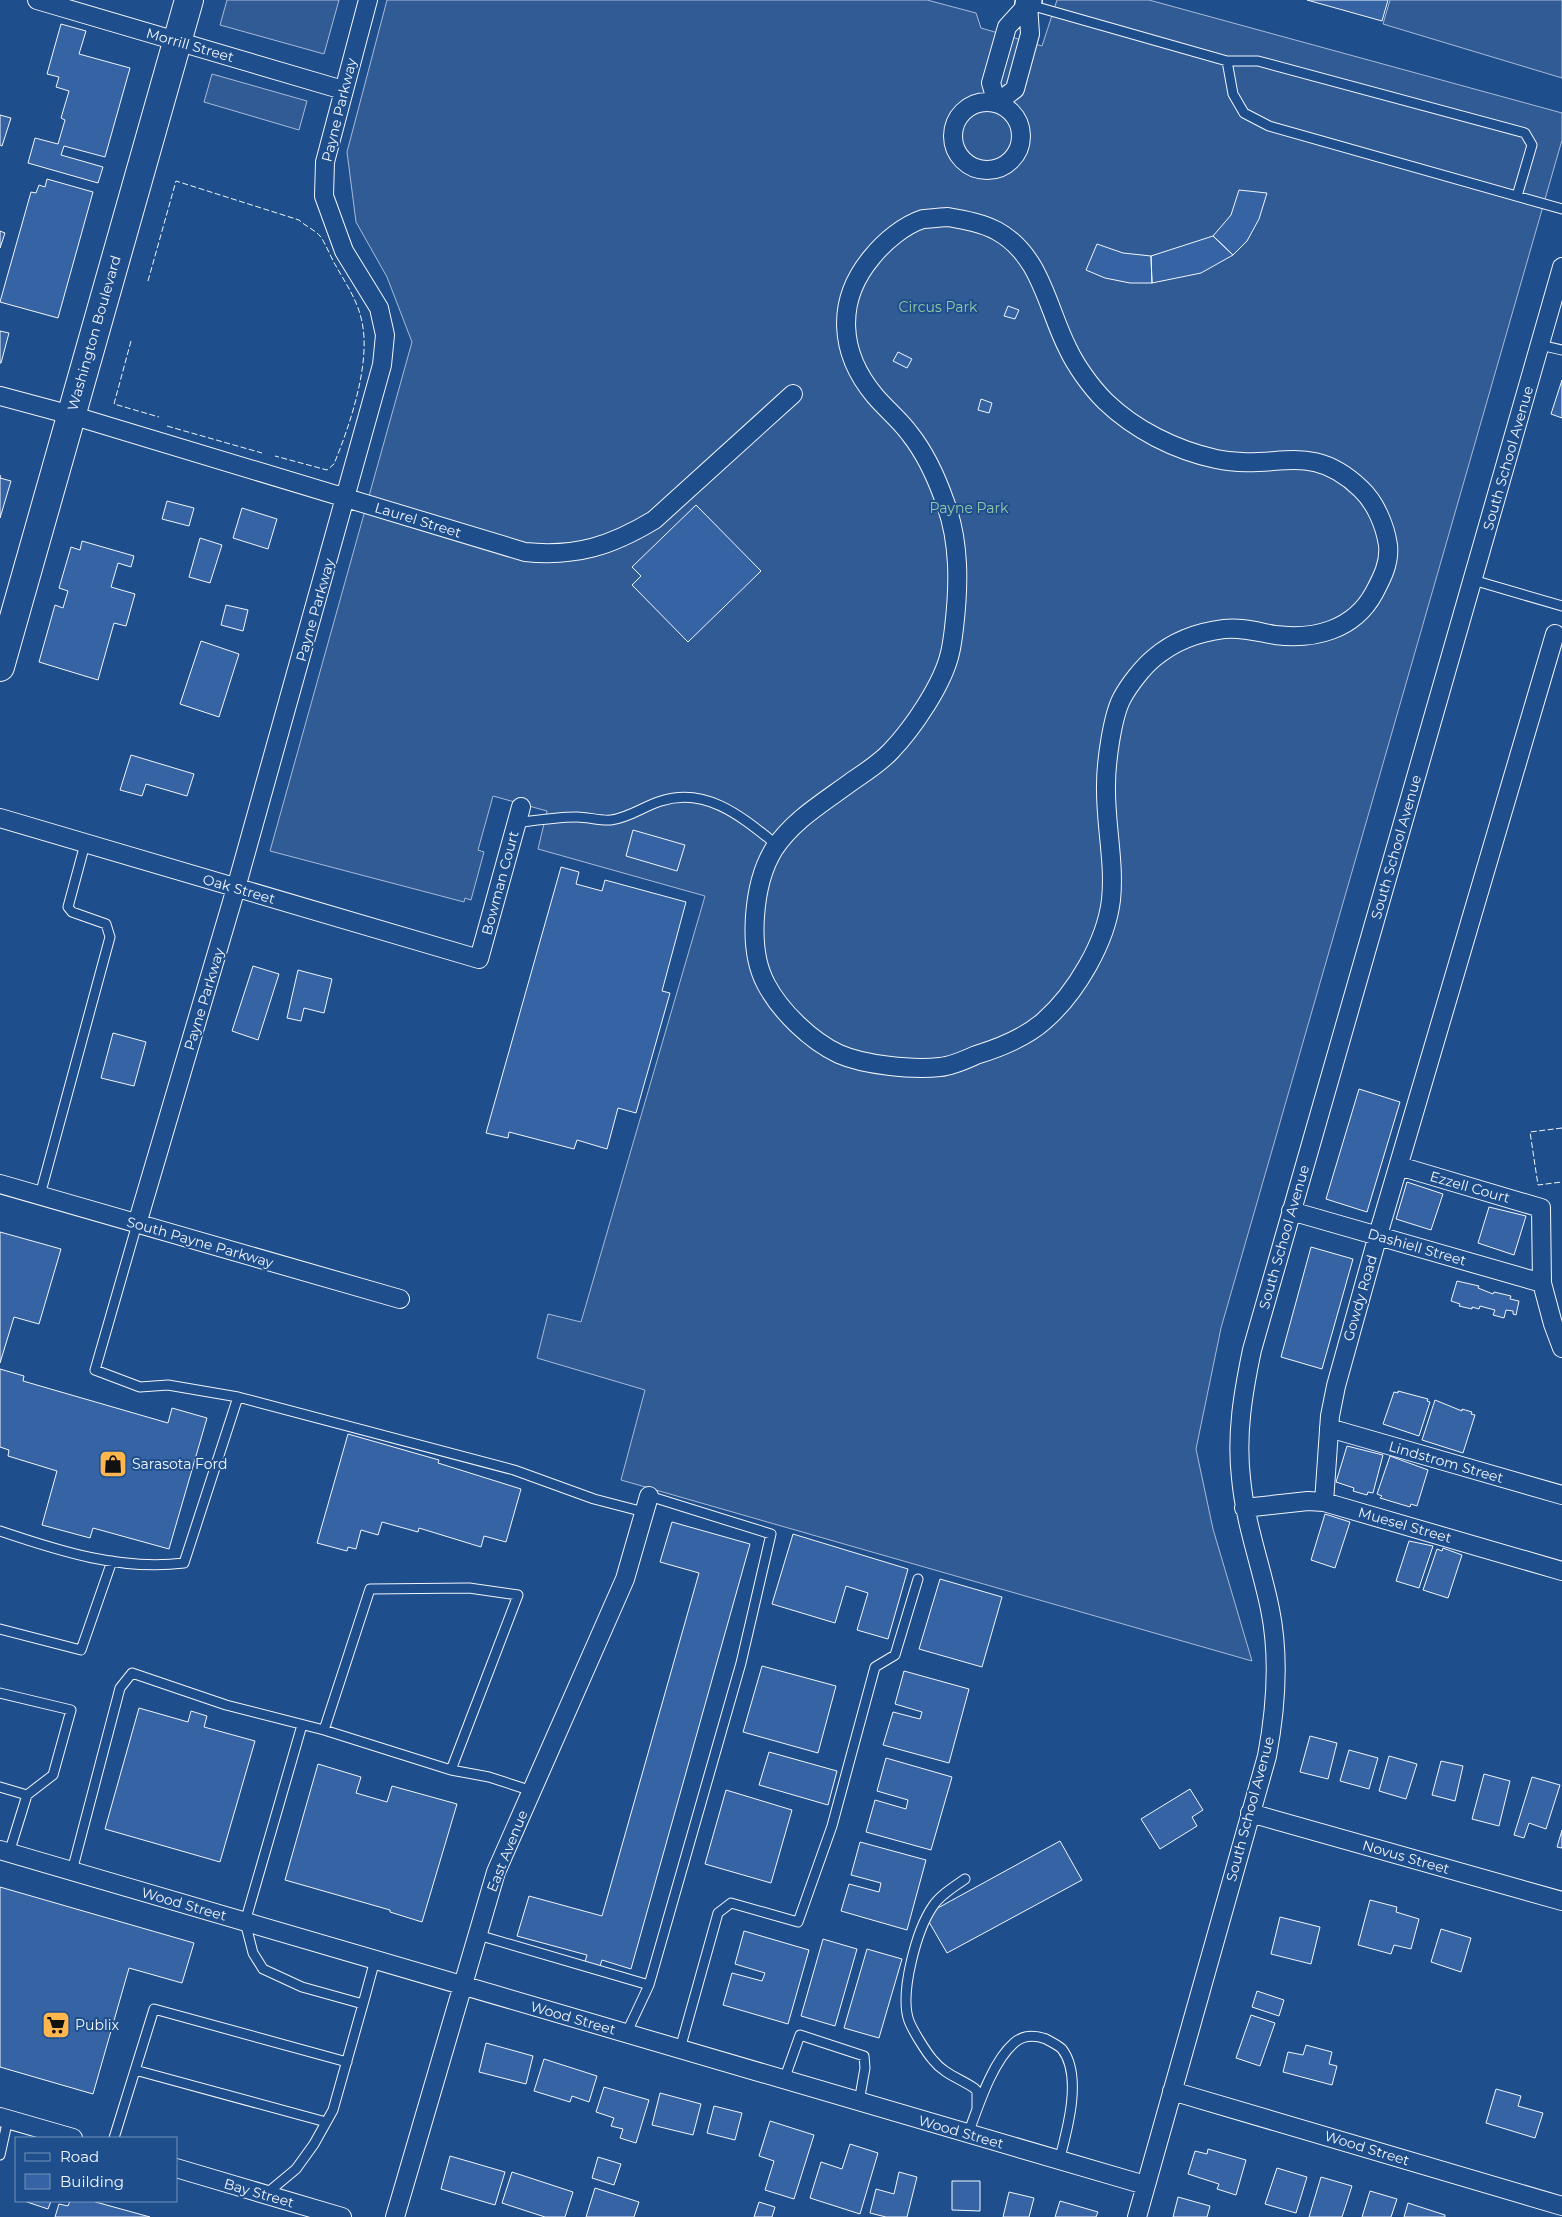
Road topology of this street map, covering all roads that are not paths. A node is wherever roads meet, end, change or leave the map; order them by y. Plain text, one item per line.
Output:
1 (38, 0) edge
2 (189, 0) edge
3 (368, 0) edge
4 (1024, 1) edge
5 (79, 6) edge
6 (177, 41) junction
7 (1227, 61) junction
8 (343, 90) junction
9 (1517, 196) junction
10 (1562, 209) edge
11 (1562, 267) edge
12 (1540, 345) junction
13 (1562, 350) edge
14 (793, 394) dead end
15 (0, 396) edge
16 (72, 415) junction
17 (346, 498) junction
18 (1473, 580) junction
19 (1562, 606) edge
20 (1555, 634) dead end
21 (0, 667) edge
22 (519, 815) joint
23 (0, 818) edge
24 (85, 844) junction
25 (776, 845) junction
26 (236, 888) junction
27 (479, 959) joint
28 (1399, 1166) junction
29 (0, 1184) edge
30 (40, 1195) junction
31 (1291, 1211) junction
32 (137, 1224) junction
33 (1378, 1236) junction
34 (1542, 1283) junction
35 (400, 1299) dead end
36 (1562, 1348) edge
37 (238, 1397) junction
38 (1329, 1428) junction
39 (1562, 1495) edge
40 (1324, 1502) junction
41 (646, 1504) junction
42 (1244, 1508) junction
43 (0, 1531) edge
44 (112, 1561) junction
45 (1562, 1571) edge
46 (918, 1579) dead end
47 (0, 1629) edge
48 (0, 1693) edge
49 (302, 1725) junction
50 (324, 1730) junction
51 (451, 1770) junction
52 (0, 1787) edge
53 (532, 1791) junction
54 (26, 1795) junction
55 (1250, 1813) junction
56 (5, 1851) edge
57 (72, 1871) junction
58 (965, 1879) dead end
59 (1562, 1901) edge
60 (245, 1922) junction
61 (478, 1935) junction
62 (375, 1960) junction
63 (649, 1985) junction
64 (464, 1986) junction
65 (363, 2004) junction
66 (626, 2034) junction
67 (680, 2050) junction
68 (347, 2062) junction
69 (135, 2070) junction
70 (784, 2080) junction
71 (1172, 2090) junction
72 (859, 2102) junction
73 (977, 2108) junction
74 (4, 2118) edge
75 (326, 2122) junction
76 (968, 2134) junction
77 (70, 2137) edge
78 (114, 2137) edge
79 (0, 2155) edge
80 (1059, 2161) junction
81 (178, 2169) edge
82 (1146, 2185) junction
83 (265, 2195) junction
84 (1562, 2206) edge
85 (342, 2217) edge
86 (395, 2217) edge
87 (1137, 2217) edge

1 - 5 street, Morrill Street
2 - 6 main road, Washington Boulevard
3 - 8 street, Payne Parkway
4 - 4 street
4 - 7 lane
5 - 6 street, Morrill Street
6 - 8 street, Morrill Street
6 - 16 main road, Washington Boulevard
7 - 9 lane
7 - 9 lane
8 - 17 street, Payne Parkway
9 - 10 lane
11 - 12 street, South School Avenue
12 - 13 lane
12 - 18 street, South School Avenue
14 - 17 street, Laurel Street
15 - 16 street, Laurel Street
16 - 17 street, Laurel Street
16 - 21 main road, Washington Boulevard
17 - 26 street, Payne Parkway
18 - 19 lane
18 - 31 street, South School Avenue
20 - 28 street, Gowdy Road
22 - 25 lane
22 - 27 street, Bowman Court
23 - 24 street, Oak Street
24 - 26 street, Oak Street
24 - 30 lane
25 - 25 street
26 - 27 street, Oak Street
26 - 32 street, Payne Parkway
28 - 33 street, Gowdy Road
28 - 34 street, Ezzell Court
29 - 30 street, South Payne Parkway
30 - 32 street, South Payne Parkway
31 - 33 street, Dashiell Street
31 - 42 street, South School Avenue
32 - 35 street, South Payne Parkway
32 - 37 lane
33 - 34 street, Dashiell Street
33 - 38 street, Gowdy Road
34 - 36 street
37 - 41 lane
37 - 44 lane
38 - 39 street, Lindstrom Street
38 - 40 street, Gowdy Road
40 - 42 street, Muesel Street
40 - 45 street, Muesel Street
41 - 53 street, East Avenue
41 - 63 lane
42 - 55 street, South School Avenue
43 - 44 lane
44 - 47 lane
46 - 67 lane
48 - 54 lane
49 - 50 lane
49 - 57 lane
49 - 60 lane
50 - 51 lane
50 - 51 lane
51 - 53 lane
52 - 54 lane
53 - 61 street, East Avenue
54 - 56 lane
55 - 59 street, Novus Street
55 - 71 street, South School Avenue
56 - 57 street, Wood Street
57 - 60 street, Wood Street
58 - 73 lane
60 - 62 street, Wood Street
60 - 65 lane
61 - 63 lane
61 - 64 street, East Avenue
62 - 64 street, Wood Street
62 - 65 lane
63 - 66 lane
64 - 66 street, Wood Street
64 - 86 street, East Avenue
65 - 68 lane
66 - 67 street, Wood Street
67 - 70 street, Wood Street
68 - 69 lane
68 - 75 lane
69 - 75 lane
69 - 78 lane
70 - 72 street, Wood Street
70 - 72 lane
71 - 82 street, South School Avenue
71 - 84 street, Wood Street
72 - 76 street, Wood Street
73 - 76 lane
73 - 80 lane
74 - 77 street
74 - 79 lane
75 - 83 lane
76 - 80 street, Wood Street
80 - 82 street, Wood Street
81 - 83 street, Bay Street
82 - 87 street, South School Avenue
83 - 85 street, Bay Street

